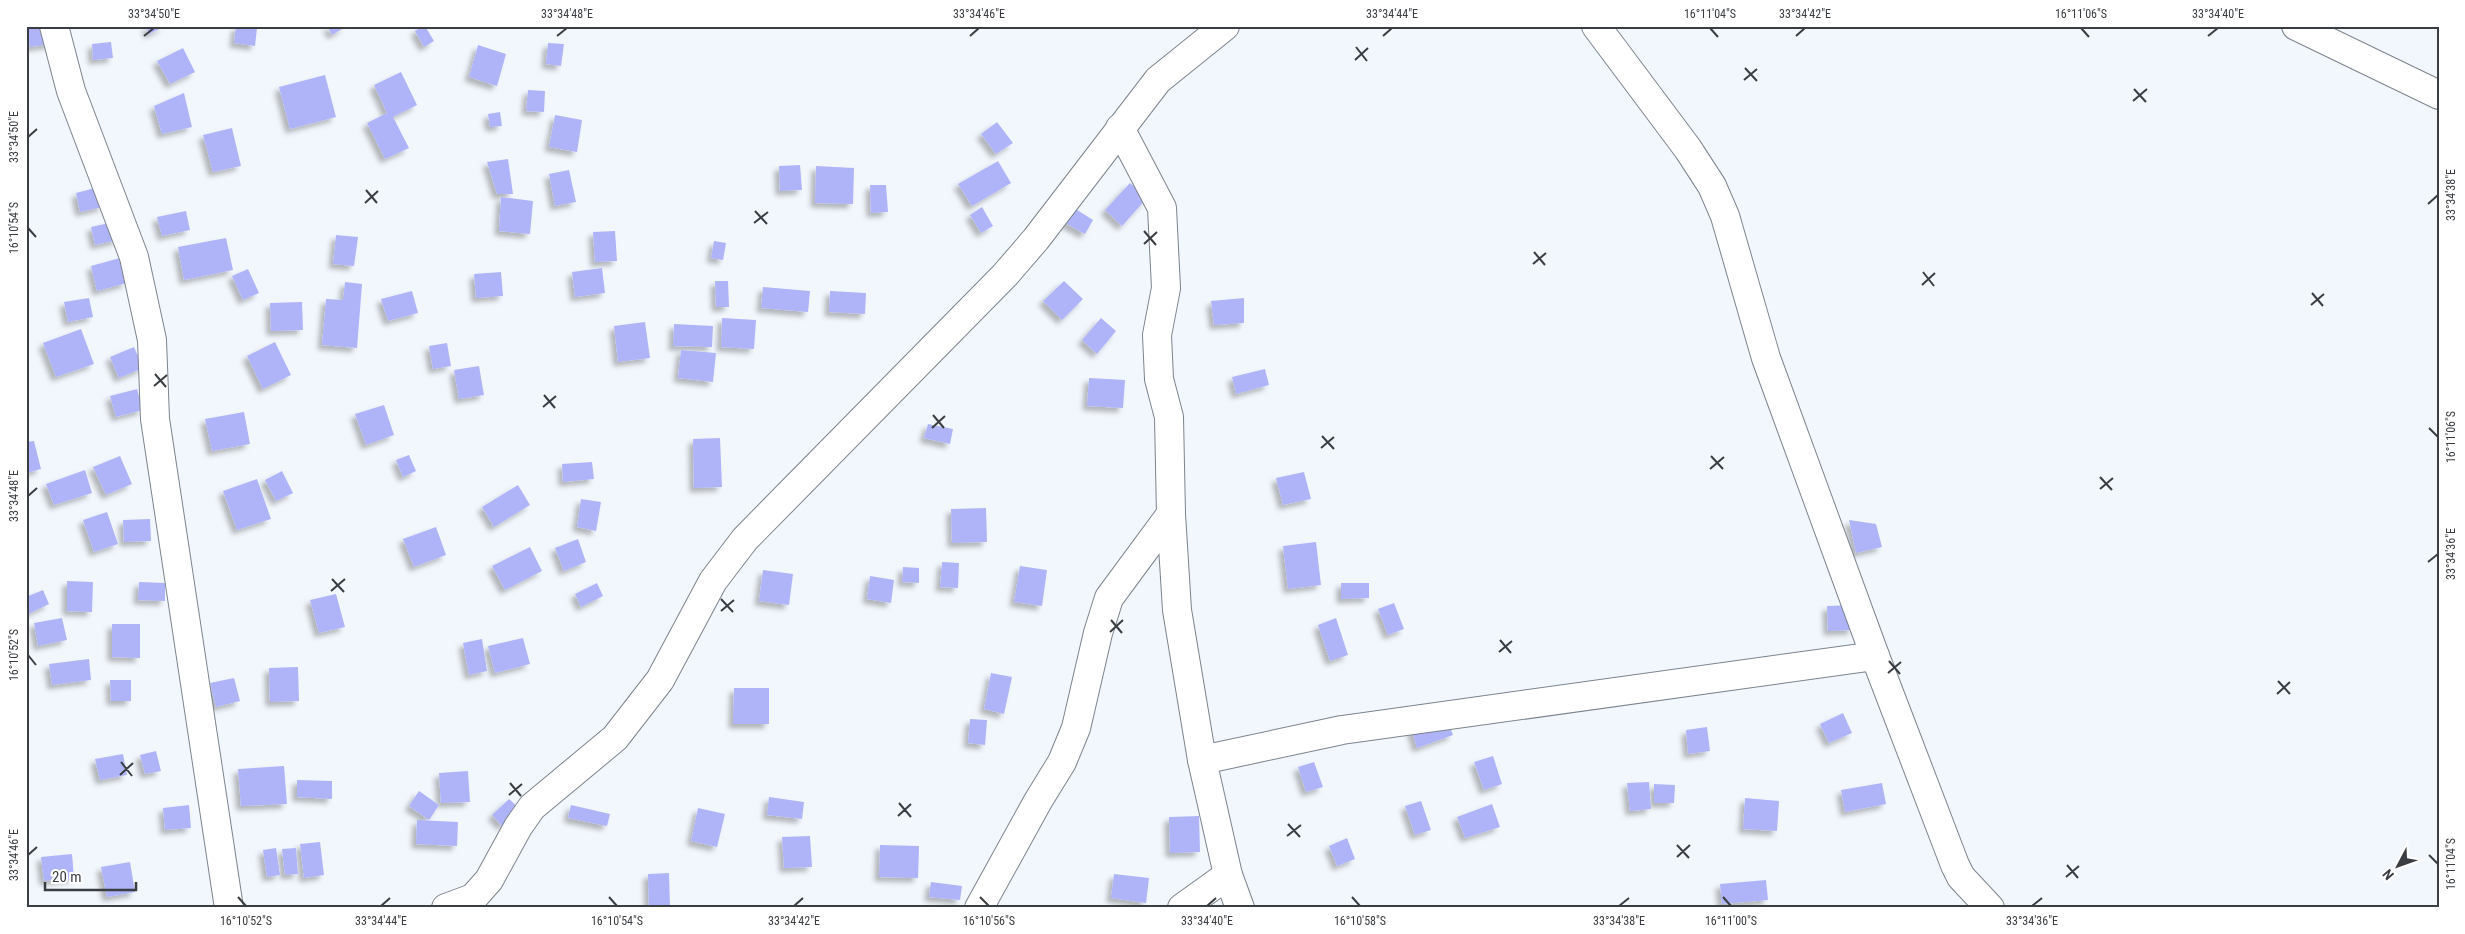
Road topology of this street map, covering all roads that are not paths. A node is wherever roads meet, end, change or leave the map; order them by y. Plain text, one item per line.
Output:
1 (54, 26) edge
2 (1226, 26) edge
3 (1596, 26) edge
4 (2296, 26) edge
5 (2439, 95) edge
6 (1120, 128) junction
7 (1171, 514) junction
8 (1875, 656) junction
9 (1202, 760) junction
10 (1228, 875) junction
11 (229, 908) edge
12 (446, 908) edge
13 (979, 908) edge
14 (1182, 908) edge
15 (1240, 908) edge
16 (1990, 908) edge

1 - 11 street
2 - 6 street
3 - 8 street
4 - 5 street
6 - 7 street
6 - 12 street
7 - 9 street
7 - 13 street
8 - 9 street
8 - 16 street
9 - 10 street
10 - 14 street
10 - 15 street

